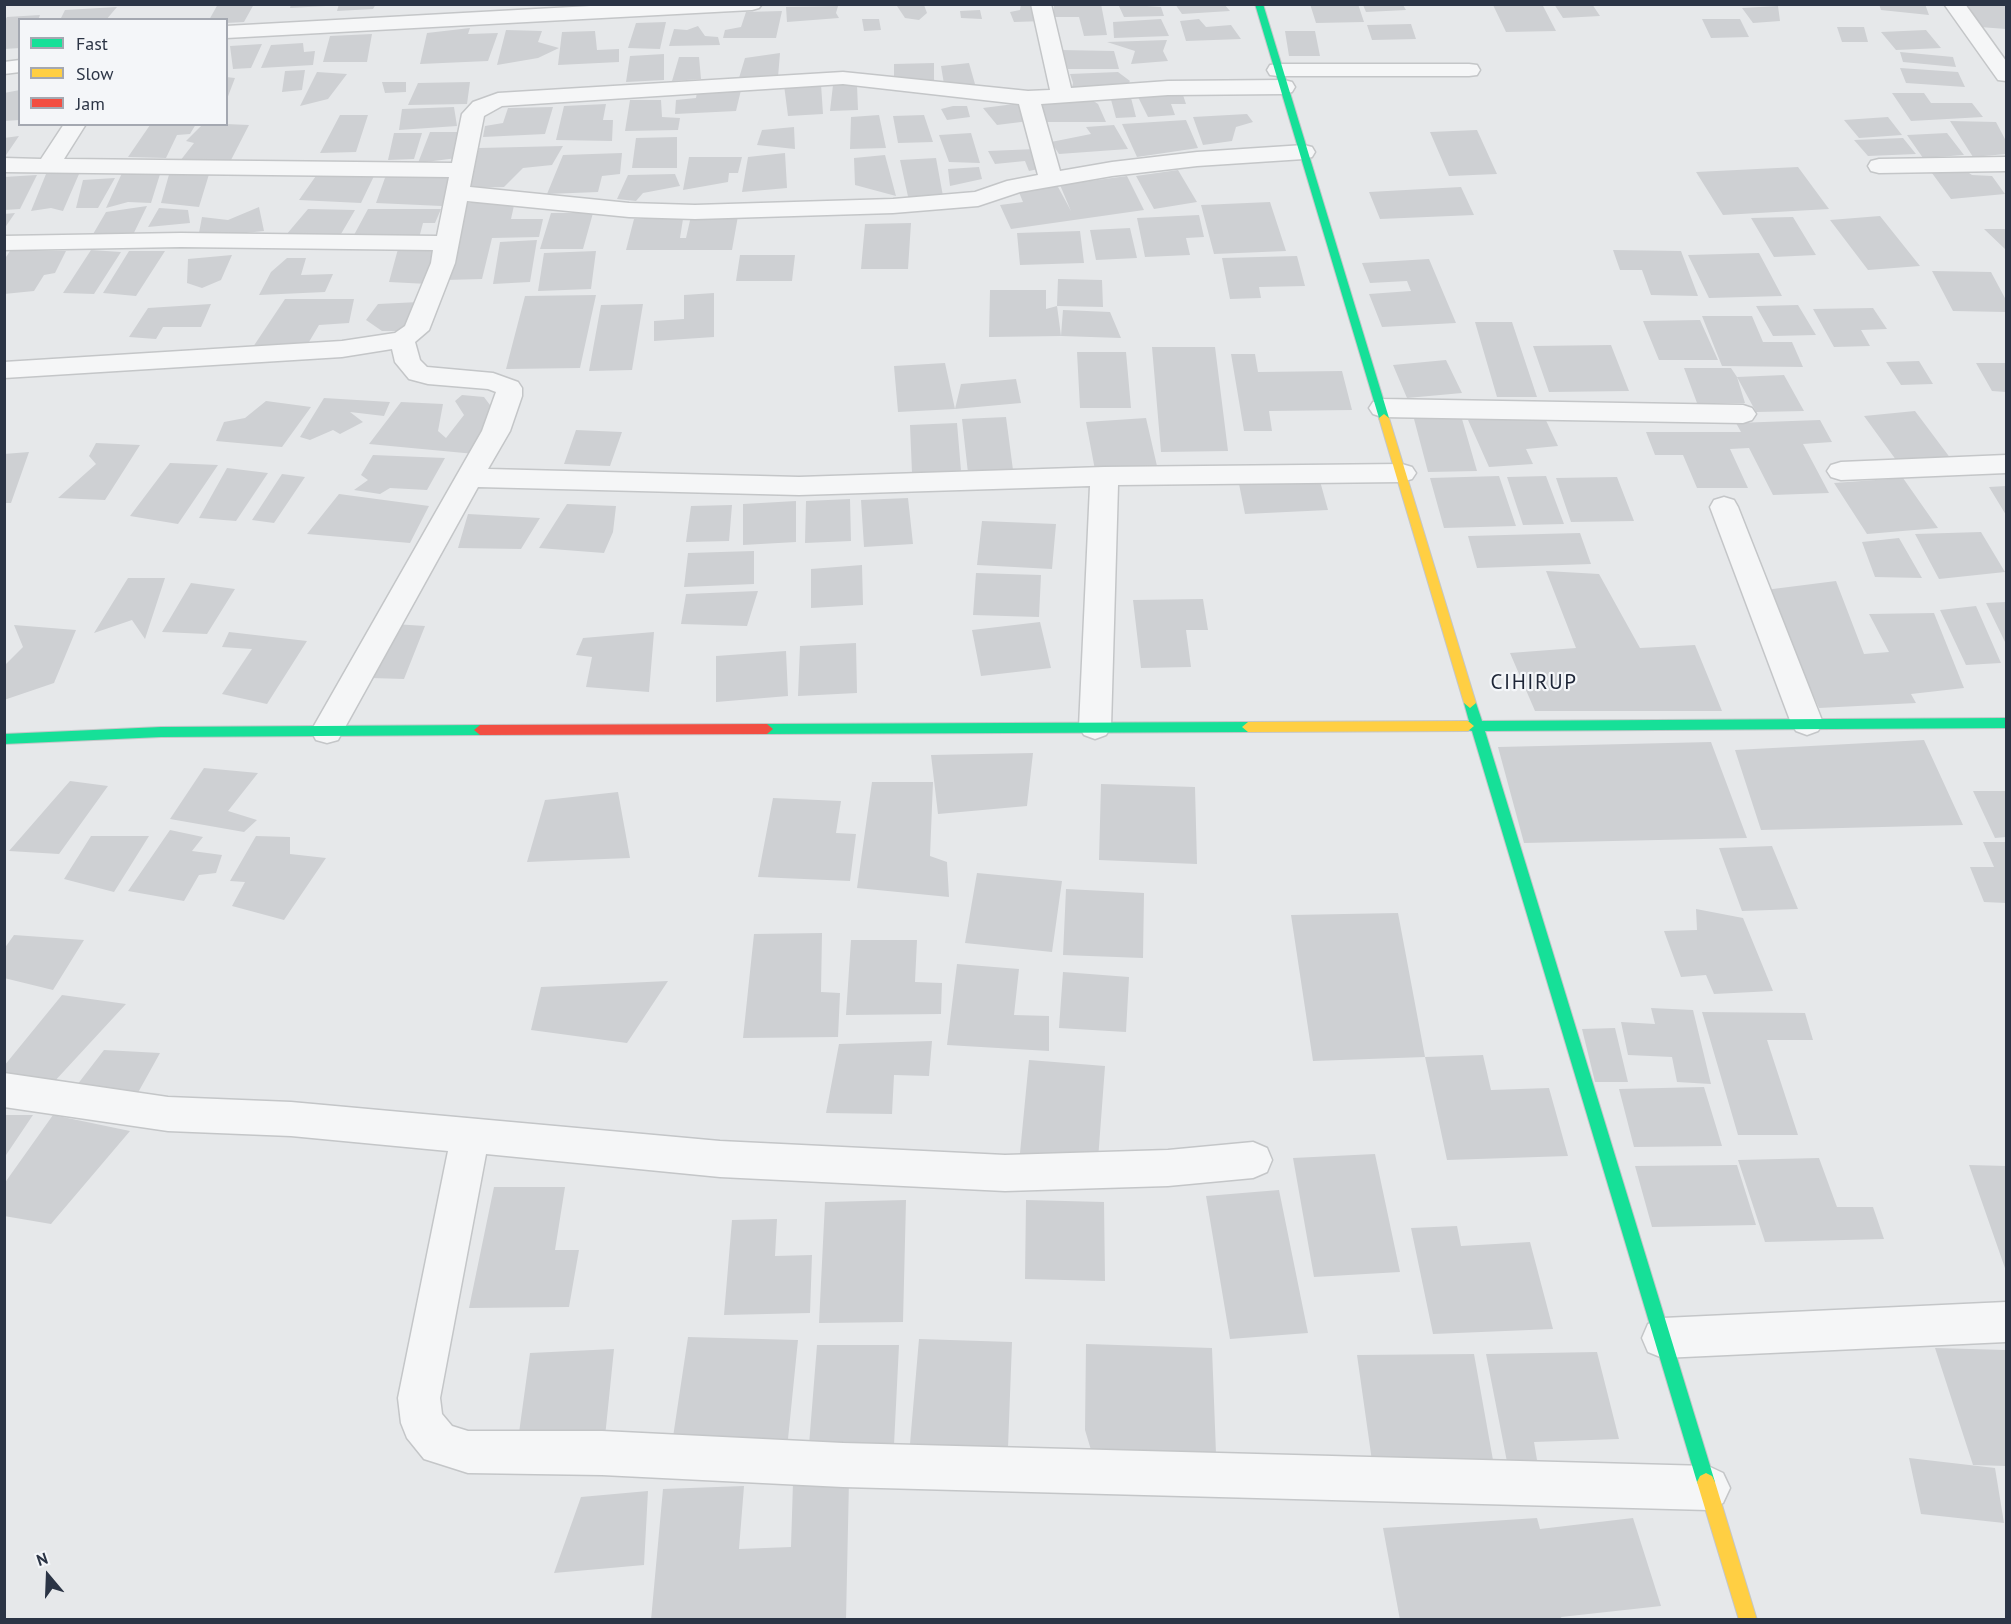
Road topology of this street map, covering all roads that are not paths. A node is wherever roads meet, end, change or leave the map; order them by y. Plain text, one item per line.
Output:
1 (752, 4) edge
2 (1041, 4) edge
3 (1259, 4) edge
4 (1954, 4) edge
5 (228, 32) edge
6 (1469, 70) dead end
7 (2007, 75) edge
8 (1281, 78) junction
9 (1062, 96) junction
10 (1028, 98) junction
11 (74, 126) edge
12 (1304, 152) junction
13 (2007, 164) edge
14 (4, 165) edge
15 (48, 166) junction
16 (1879, 166) dead end
17 (462, 170) junction
18 (1051, 179) junction
19 (457, 193) junction
20 (4, 243) edge
21 (447, 243) junction
22 (402, 340) junction
23 (4, 370) edge
24 (1382, 408) junction
25 (1743, 414) dead end
26 (2007, 464) edge
27 (1841, 471) dead end
28 (1402, 473) junction
29 (1104, 476) junction
30 (470, 478) junction
31 (1724, 507) dead end
32 (1807, 723) junction
33 (2007, 723) edge
34 (1478, 724) junction
35 (1095, 727) junction
36 (327, 731) junction
37 (4, 739) edge
38 (4, 1090) edge
39 (470, 1136) junction
40 (1254, 1160) dead end
41 (2007, 1322) edge
42 (1663, 1338) junction
43 (1708, 1488) junction
44 (1748, 1620) edge

1 - 5 street
2 - 9 street
3 - 8 street
4 - 7 street
6 - 8 street
8 - 9 street
8 - 12 street
9 - 10 street
10 - 17 street
10 - 18 street
11 - 15 street
12 - 18 street
12 - 24 street
13 - 16 street
14 - 15 street
15 - 17 street
17 - 19 street
18 - 19 street
19 - 21 street
20 - 21 street
21 - 22 street
22 - 23 street
22 - 30 street
24 - 25 street
24 - 28 street
26 - 27 street
28 - 29 street
28 - 34 street
29 - 30 street
29 - 35 street
30 - 36 street
31 - 32 street
32 - 33 street
32 - 34 street
34 - 35 street
34 - 42 street
35 - 36 street
36 - 37 street
38 - 39 street
39 - 40 street
39 - 43 street
41 - 42 street
42 - 43 street
43 - 44 street

